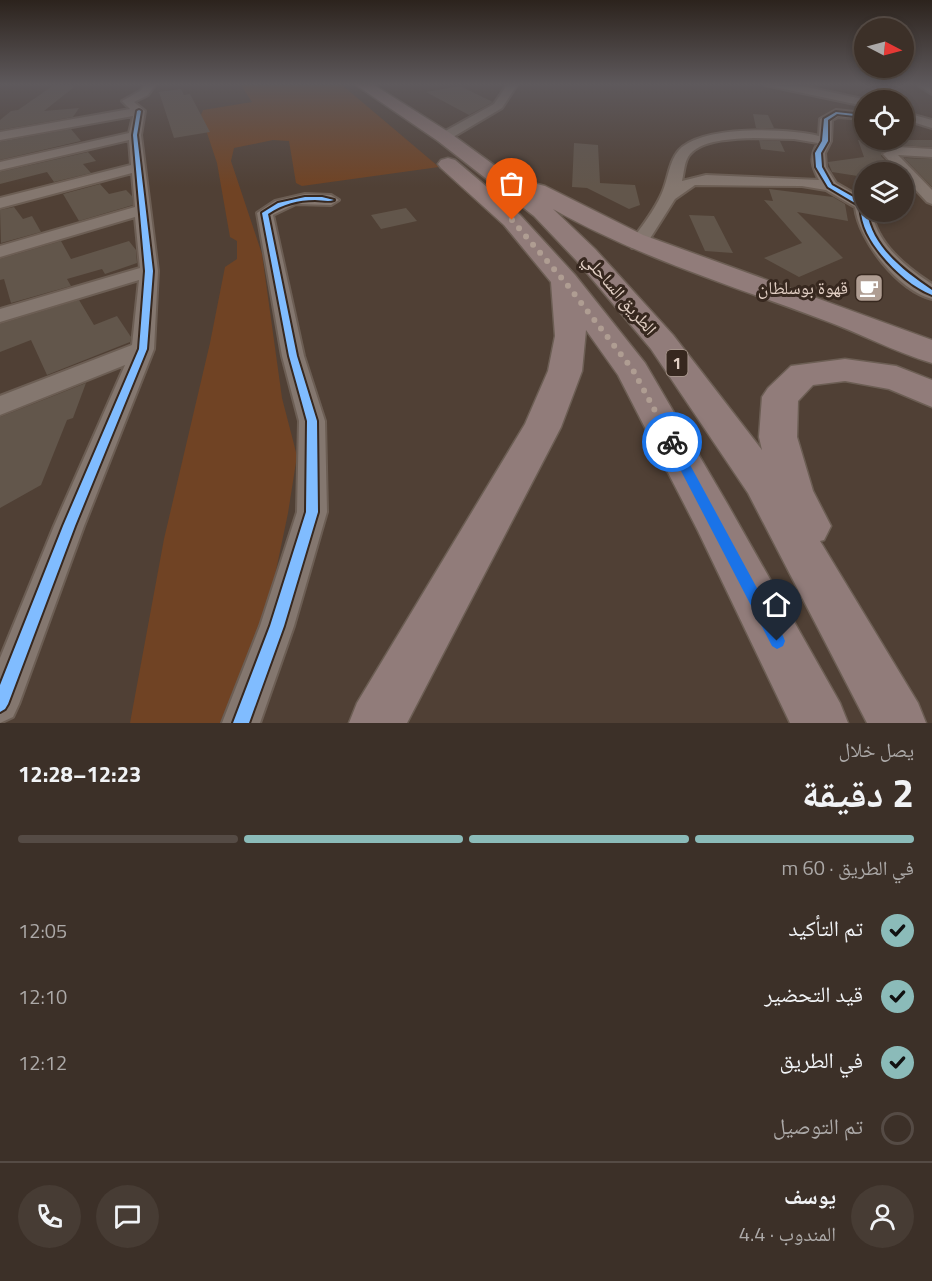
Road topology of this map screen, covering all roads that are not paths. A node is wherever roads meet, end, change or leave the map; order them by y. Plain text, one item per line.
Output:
1 (101, 119) edge
2 (138, 119) edge
3 (387, 119) edge
4 (416, 119) edge
5 (476, 119) edge
6 (826, 119) edge
7 (914, 121) edge
8 (929, 123) edge
9 (0, 135) edge
10 (135, 135) junction
11 (444, 137) junction
12 (825, 141) junction
13 (932, 153) edge
14 (0, 166) edge
15 (138, 167) junction
16 (830, 186) junction
17 (671, 195) junction
18 (932, 199) edge
19 (331, 200) dead end
20 (0, 203) edge
21 (142, 210) junction
22 (638, 244) junction
23 (0, 252) edge
24 (149, 271) junction
25 (565, 282) junction
26 (932, 293) edge
27 (0, 316) edge
28 (143, 349) junction
29 (932, 352) edge
30 (932, 394) edge
31 (0, 406) edge
32 (0, 704) edge
33 (241, 723) edge
34 (377, 723) edge
35 (820, 723) edge
36 (900, 723) edge

1 - 9 street
2 - 10 street
3 - 25 highway, الطريق الساحلي / 1
4 - 11 highway, الطريق الساحلي / 1
5 - 11 street
6 - 12 street
7 - 8 street
10 - 14 street
10 - 15 street
11 - 22 highway
11 - 36 highway, الطريق الساحلي / 1
12 - 16 street
12 - 17 street
13 - 18 street
15 - 20 street
15 - 21 street
16 - 17 street
16 - 26 street
17 - 22 street
19 - 33 street
21 - 23 street
21 - 24 street
22 - 29 highway
24 - 27 street
24 - 28 street
25 - 34 highway
25 - 35 highway, الطريق الساحلي / 1
28 - 31 street
28 - 32 street
30 - 36 highway

